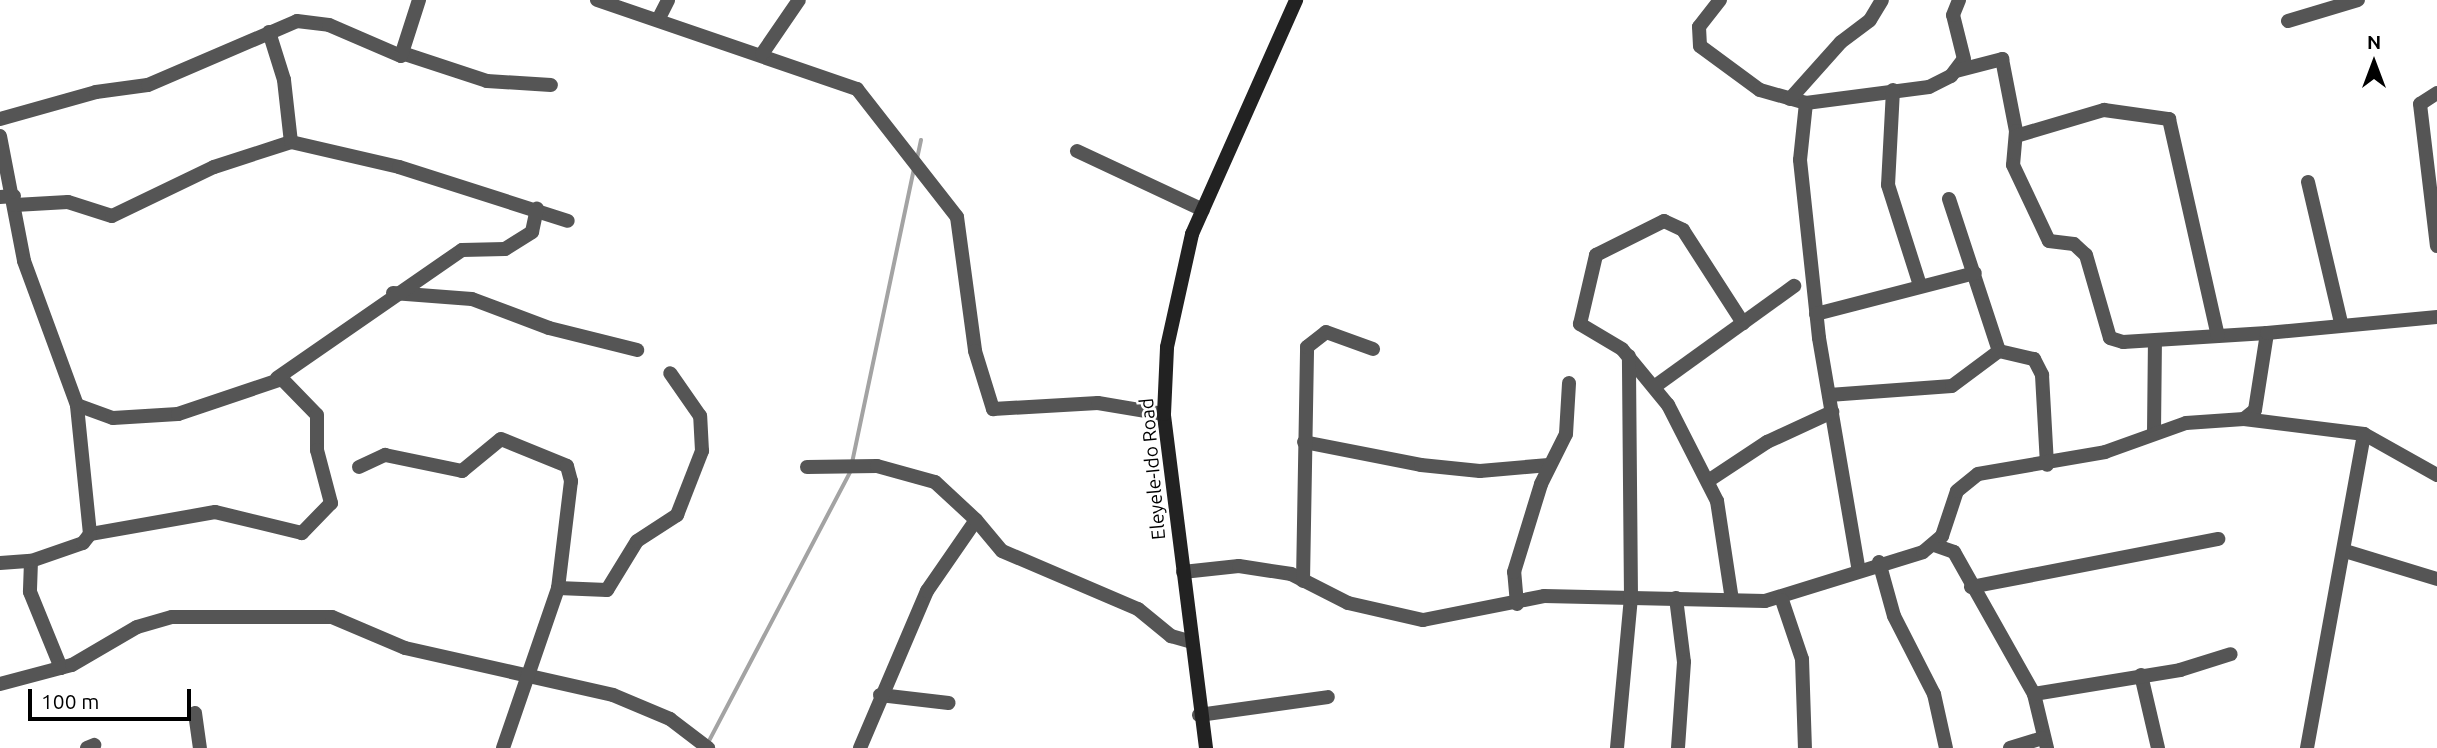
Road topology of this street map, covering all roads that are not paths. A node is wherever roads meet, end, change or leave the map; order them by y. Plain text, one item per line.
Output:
1 (419, 0) edge
2 (597, 0) edge
3 (668, 0) edge
4 (799, 0) edge
5 (1296, 0) edge
6 (1720, 0) edge
7 (1882, 0) edge
8 (1959, 0) edge
9 (2358, 0) edge
10 (658, 20) junction
11 (2288, 21) dead end
12 (269, 32) junction
13 (405, 54) junction
14 (762, 54) junction
15 (1956, 71) junction
16 (551, 85) dead end
17 (1893, 90) junction
18 (2437, 93) edge
19 (1790, 99) junction
20 (1806, 103) junction
21 (0, 119) edge
22 (0, 136) edge
23 (2017, 136) junction
24 (291, 142) junction
25 (1077, 152) dead end
26 (2308, 182) dead end
27 (10, 199) edge
28 (1949, 199) dead end
29 (537, 209) junction
30 (1203, 211) junction
31 (568, 221) dead end
32 (2436, 238) edge
33 (1975, 273) junction
34 (1920, 285) junction
35 (1794, 286) dead end
36 (393, 293) junction
37 (1816, 314) junction
38 (2437, 317) edge
39 (1743, 323) junction
40 (2342, 323) junction
41 (2267, 333) junction
42 (2218, 336) junction
43 (2155, 341) junction
44 (1373, 349) dead end
45 (637, 350) dead end
46 (1999, 351) junction
47 (1629, 356) junction
48 (670, 373) dead end
49 (277, 378) junction
50 (1569, 383) dead end
51 (1654, 387) junction
52 (1829, 395) junction
53 (77, 405) junction
54 (1832, 412) junction
55 (1164, 414) junction
56 (2244, 419) junction
57 (2154, 432) junction
58 (2364, 435) junction
59 (1304, 442) junction
60 (1549, 465) junction
61 (2047, 465) junction
62 (359, 467) dead end
63 (807, 467) dead end
64 (2437, 475) edge
65 (1708, 481) junction
66 (976, 520) junction
67 (90, 534) junction
68 (2218, 539) dead end
69 (1934, 545) junction
70 (2345, 551) junction
71 (31, 561) junction
72 (1879, 562) junction
73 (0, 563) edge
74 (1858, 567) junction
75 (1183, 572) junction
76 (2437, 579) edge
77 (1303, 581) junction
78 (1971, 587) junction
79 (558, 588) junction
80 (1630, 597) junction
81 (1676, 598) junction
82 (1732, 600) junction
83 (1782, 600) junction
84 (1517, 604) junction
85 (1192, 642) junction
86 (2231, 654) dead end
87 (61, 667) junction
88 (2141, 675) junction
89 (531, 676) junction
90 (0, 684) edge
91 (2034, 694) junction
92 (880, 695) junction
93 (1328, 696) dead end
94 (949, 703) dead end
95 (195, 713) dead end
96 (1199, 715) junction
97 (2045, 743) edge
98 (200, 748) edge
99 (503, 748) edge
100 (708, 748) edge
101 (860, 748) edge
102 (1206, 748) edge
103 (1617, 748) edge
104 (1678, 748) edge
105 (1805, 748) edge
106 (1946, 748) edge
107 (2010, 748) edge
108 (2158, 748) edge
109 (2307, 748) edge

1 - 13 street
2 - 10 street
3 - 10 street
4 - 14 street
5 - 30 main road, Eleyele-Ido Road
6 - 19 street
7 - 19 street
8 - 15 street
9 - 11 street
10 - 14 street
12 - 13 street
12 - 21 street
12 - 24 street
13 - 16 street
14 - 55 street
15 - 17 street
15 - 23 street
17 - 20 street
17 - 34 street
18 - 32 street
19 - 20 street
20 - 37 street
22 - 27 street
23 - 42 street
23 - 43 street
24 - 27 street
24 - 29 street
25 - 30 street
26 - 40 street
27 - 53 street
28 - 33 street
29 - 31 street
29 - 36 street
30 - 55 main road, Eleyele-Ido Road
33 - 34 street
33 - 46 street
34 - 37 street
35 - 39 street
36 - 45 street
36 - 49 street
37 - 52 street
38 - 40 street
39 - 47 street
39 - 51 street
40 - 41 street
41 - 42 street
41 - 56 street
42 - 43 street
43 - 57 street
44 - 59 street
46 - 52 street
46 - 61 street
47 - 51 street
47 - 80 street
48 - 79 street
49 - 53 street
49 - 67 street
50 - 60 street
51 - 65 street
52 - 54 street
53 - 67 street
54 - 65 street
54 - 74 street
55 - 75 main road, Eleyele-Ido Road
56 - 57 street
56 - 58 street
57 - 61 street
58 - 64 street
58 - 70 street
59 - 60 street
59 - 77 street
60 - 84 street
61 - 69 street
62 - 79 street
63 - 66 street
65 - 82 street
66 - 85 street
66 - 92 street
67 - 71 street
68 - 78 street
69 - 72 street
69 - 78 street
70 - 76 street
70 - 109 street
71 - 73 street
71 - 87 street
72 - 74 street
72 - 106 street
74 - 83 street
75 - 77 street
75 - 85 main road, Eleyele-Ido Road
77 - 84 street
78 - 91 street
79 - 89 street
80 - 81 street
80 - 84 street
80 - 103 street
81 - 82 street
81 - 104 street
82 - 83 street
83 - 105 street
85 - 96 main road, Eleyele-Ido Road
86 - 88 street
87 - 89 street
87 - 90 street
88 - 91 street
88 - 108 street
89 - 99 street
89 - 100 street
91 - 97 street
92 - 94 street
92 - 101 street
93 - 96 street
95 - 98 street
96 - 102 main road, Eleyele-Ido Road
97 - 107 street

